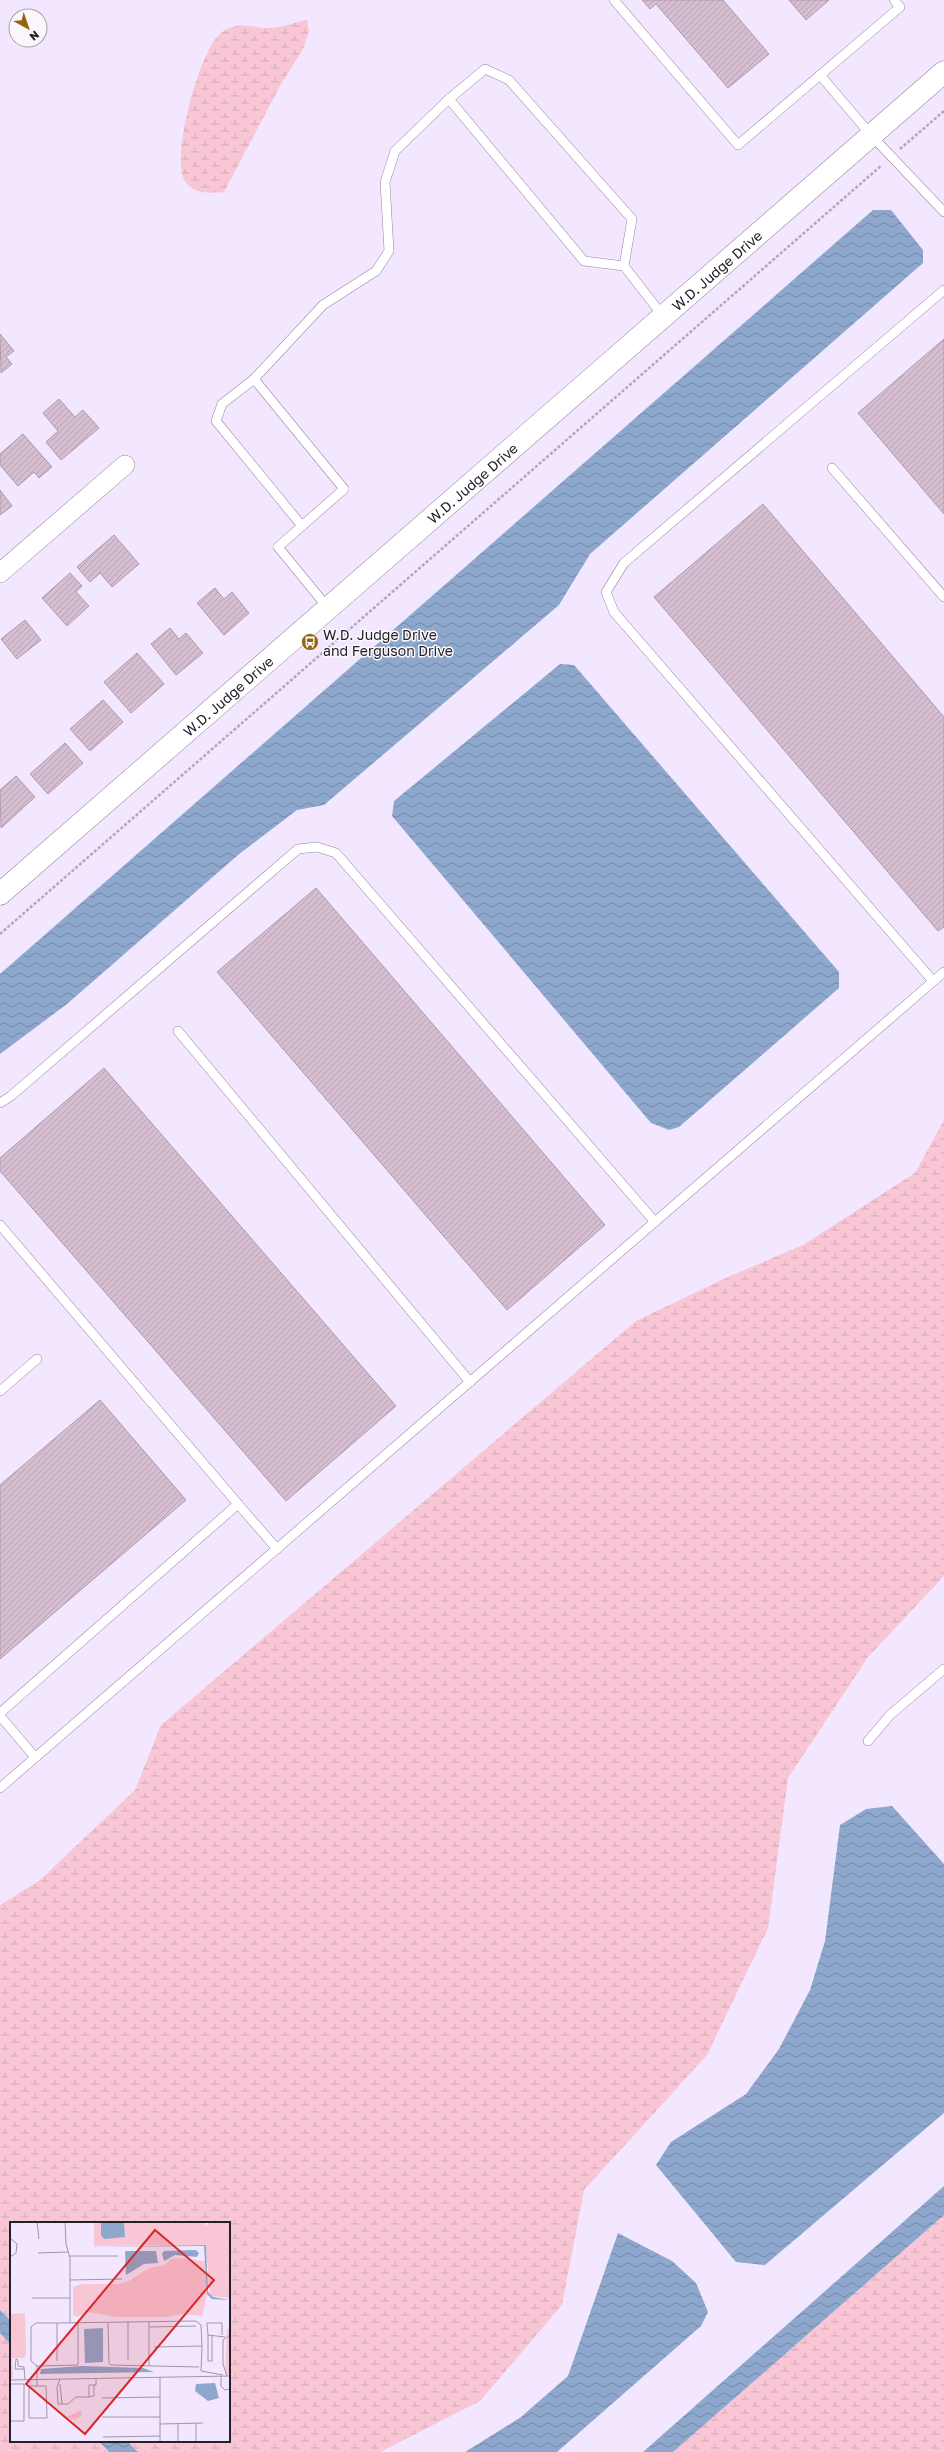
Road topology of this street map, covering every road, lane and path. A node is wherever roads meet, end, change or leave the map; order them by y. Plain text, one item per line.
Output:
1 (614, 0) edge
2 (894, 0) edge
3 (944, 72) edge
4 (820, 75) junction
5 (449, 99) junction
6 (944, 112) edge
7 (872, 135) junction
8 (912, 139) dead end
9 (879, 168) dead end
10 (944, 212) edge
11 (624, 266) junction
12 (944, 290) edge
13 (663, 316) junction
14 (254, 379) junction
15 (126, 465) dead end
16 (832, 468) dead end
17 (302, 526) junction
18 (0, 574) edge
19 (944, 597) edge
20 (328, 608) junction
21 (0, 894) edge
22 (0, 934) edge
23 (944, 972) edge
24 (933, 981) junction
25 (178, 1031) dead end
26 (0, 1103) edge
27 (655, 1222) junction
28 (0, 1225) edge
29 (37, 1359) dead end
30 (470, 1382) junction
31 (0, 1391) edge
32 (238, 1504) junction
33 (277, 1549) junction
34 (944, 1669) edge
35 (0, 1713) edge
36 (0, 1716) edge
37 (868, 1741) dead end
38 (35, 1757) junction
39 (0, 1788) edge

1 - 4 lane
2 - 4 lane
3 - 7 street, W.D. Judge Drive
4 - 7 lane
5 - 11 lane
5 - 11 lane
5 - 14 lane
6 - 8 path
7 - 10 lane
7 - 13 street, W.D. Judge Drive
9 - 22 path
11 - 13 lane
12 - 24 lane
13 - 20 street, W.D. Judge Drive
14 - 17 lane
14 - 17 lane
15 - 18 street
16 - 19 lane
17 - 20 lane
20 - 21 street, W.D. Judge Drive
23 - 24 lane
24 - 27 lane
25 - 30 lane
26 - 27 lane
27 - 30 lane
28 - 32 lane
29 - 31 lane
30 - 33 lane
32 - 33 lane
32 - 35 lane
33 - 38 lane
34 - 37 lane
36 - 38 lane
38 - 39 lane

